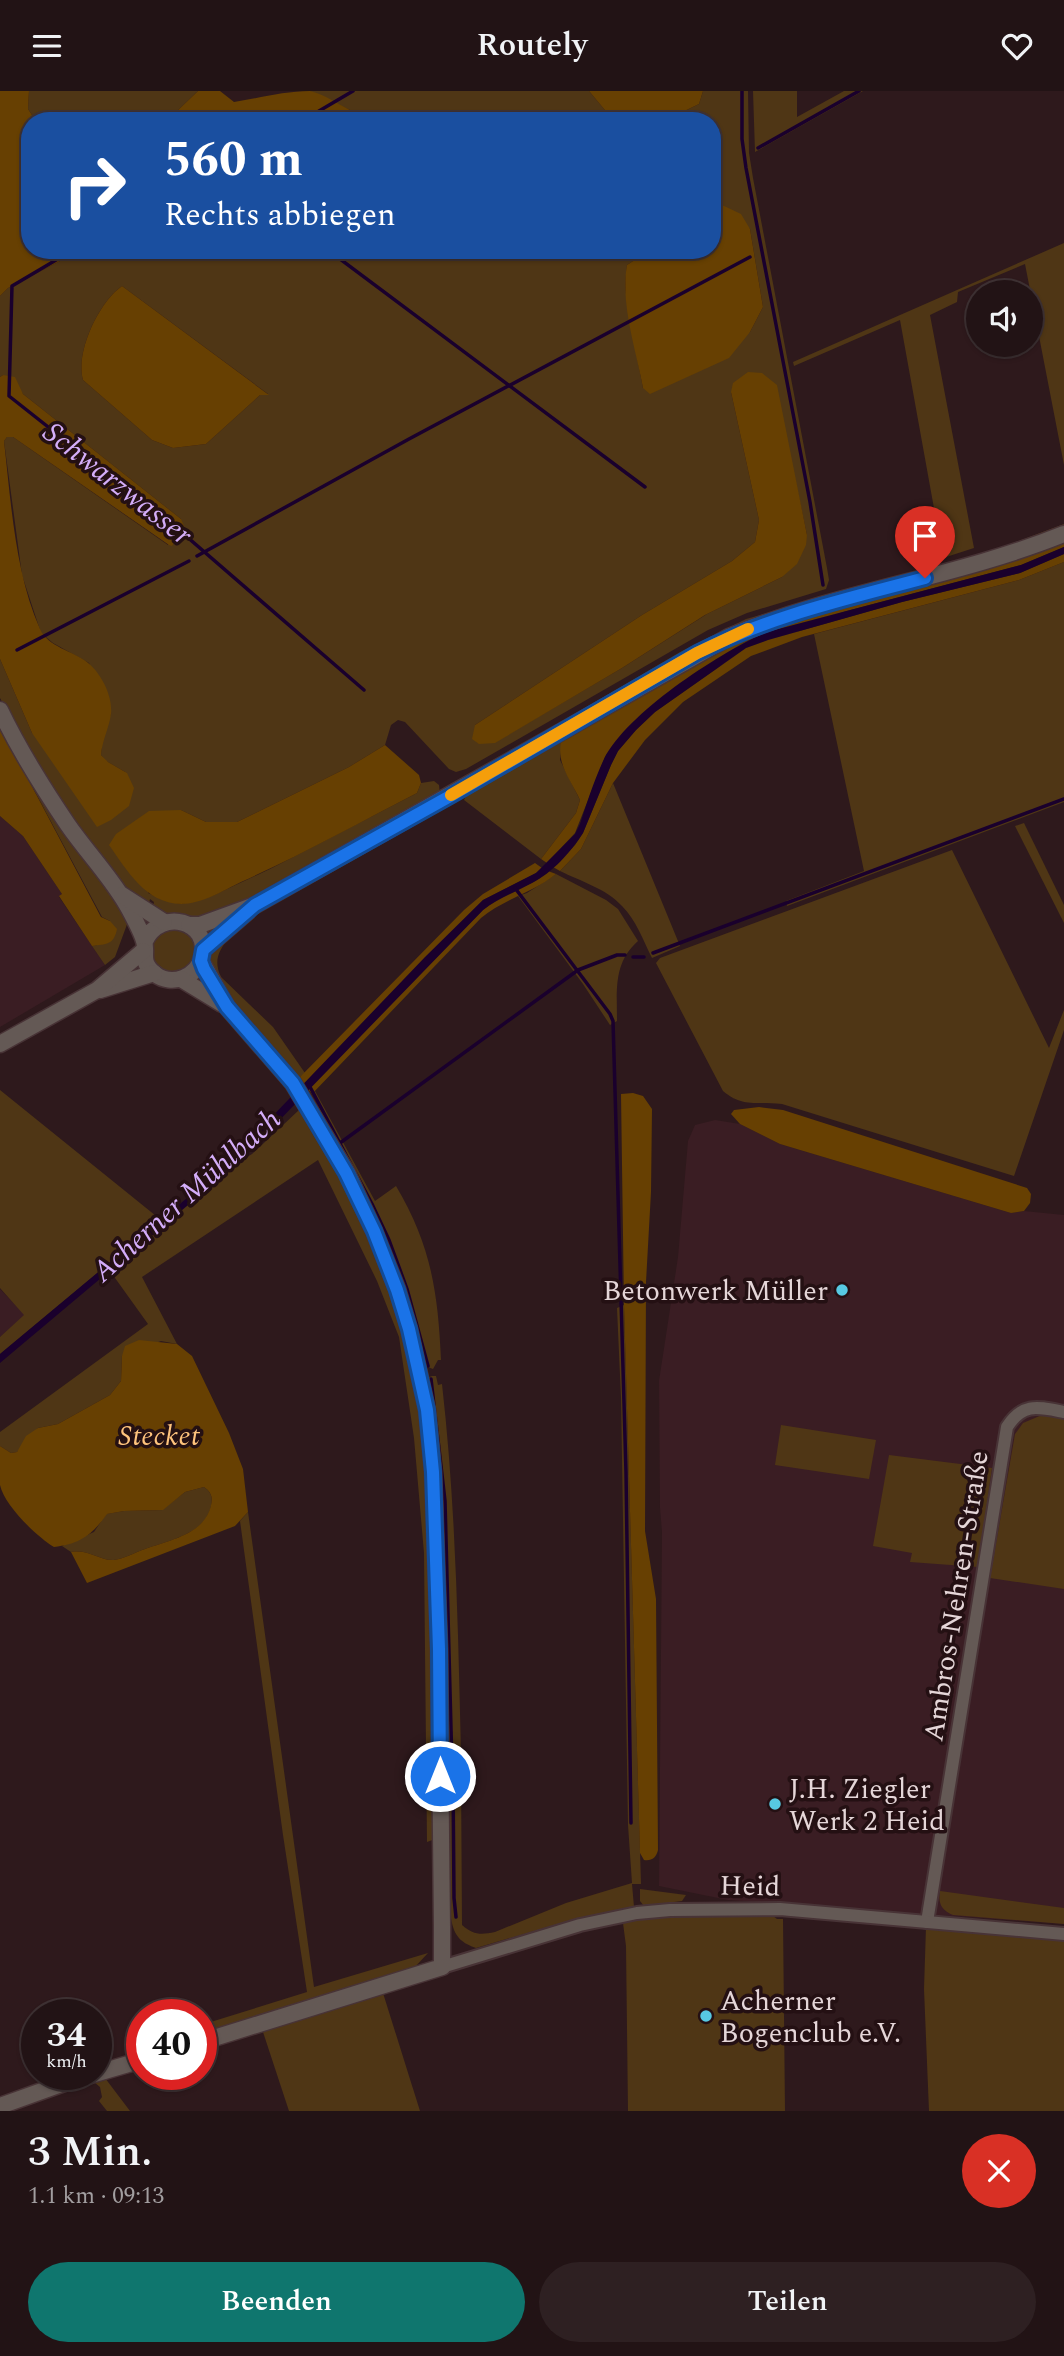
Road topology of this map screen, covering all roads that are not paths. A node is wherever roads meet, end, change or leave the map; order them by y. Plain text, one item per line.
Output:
1 (1064, 534) edge
2 (0, 709) edge
3 (120, 894) junction
4 (255, 905) junction
5 (164, 922) junction
6 (189, 925) junction
7 (144, 946) junction
8 (202, 956) junction
9 (154, 973) junction
10 (181, 979) junction
11 (97, 991) junction
12 (227, 1007) junction
13 (0, 1044) edge
14 (1064, 1412) edge
15 (928, 1921) junction
16 (1064, 1934) edge
17 (442, 1967) junction
18 (217, 2037) edge
19 (126, 2065) edge
20 (0, 2106) edge

1 - 4 street
2 - 3 street
3 - 5 street
3 - 7 street
4 - 6 street
4 - 8 street
5 - 6 street
5 - 7 street
6 - 8 street
7 - 9 street
7 - 11 street
8 - 10 street
8 - 12 street
9 - 10 street
9 - 11 street
10 - 12 street
11 - 13 street
12 - 17 street
14 - 15 street, Ambros-Nehren-Straße
15 - 16 street, Heid
15 - 17 street, Heid
17 - 18 street
19 - 20 street

